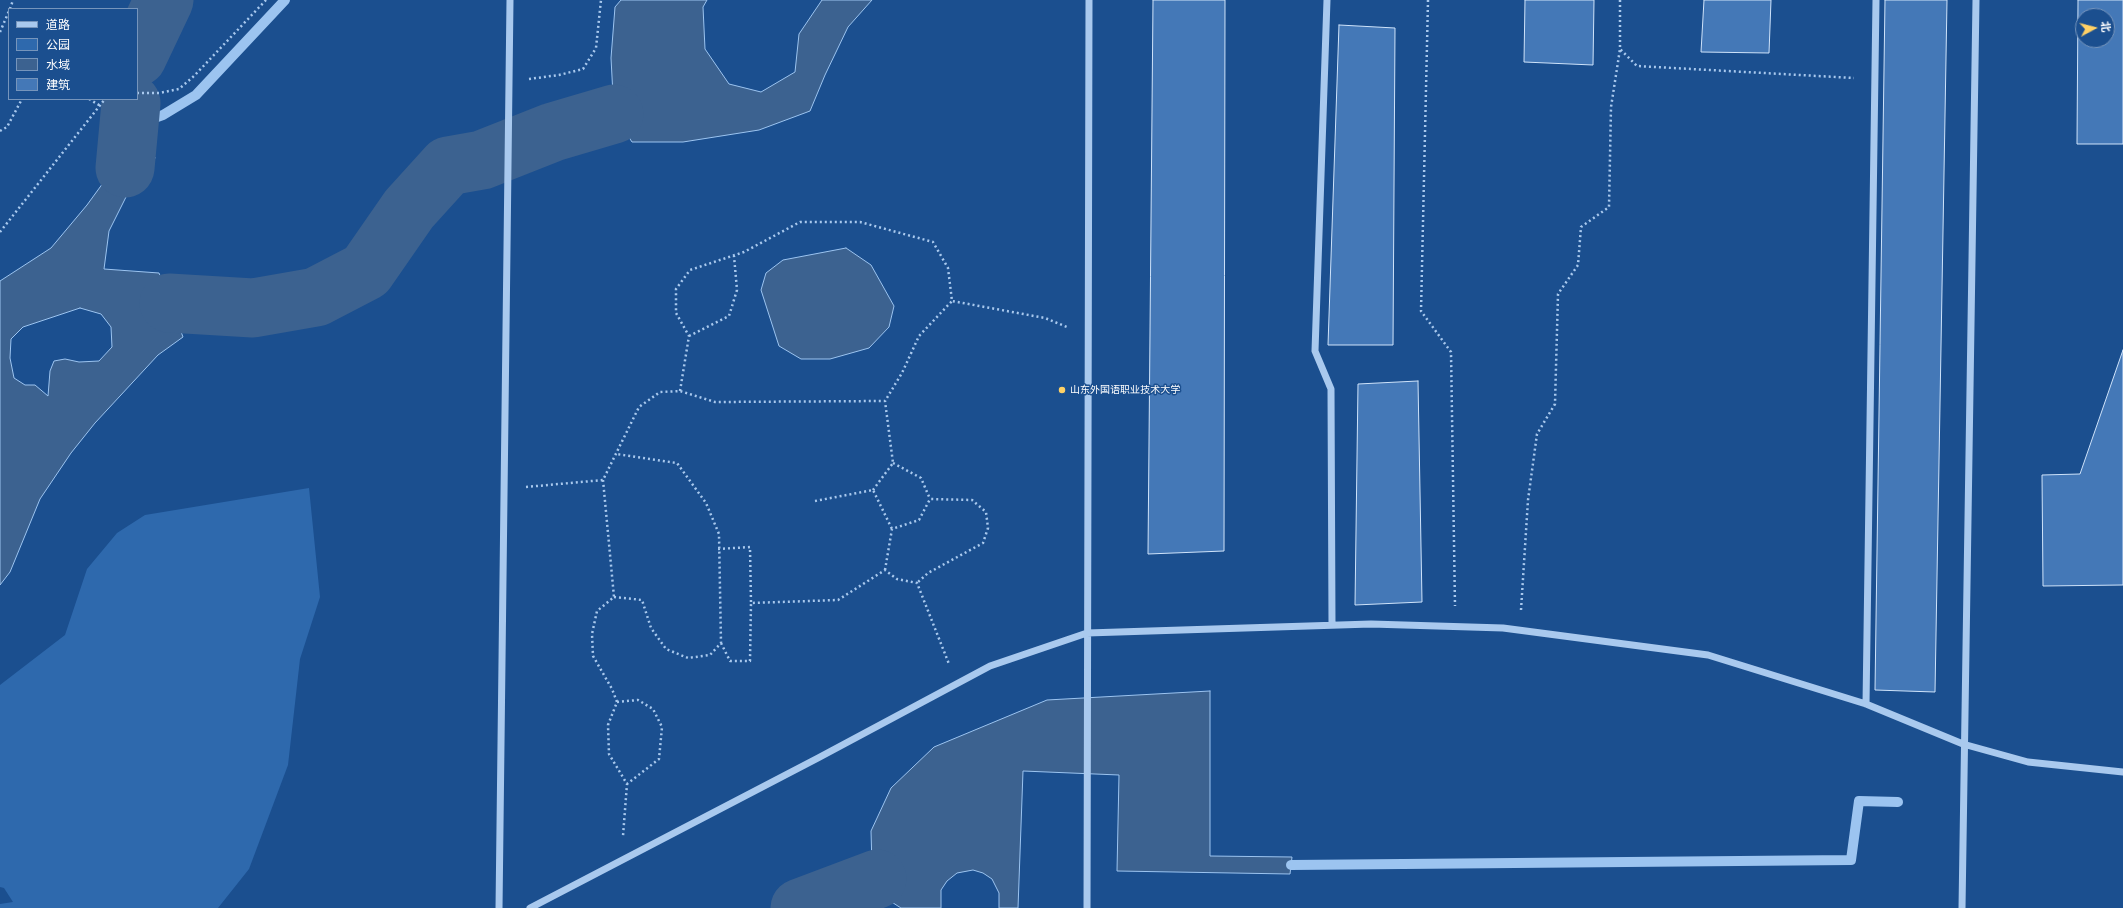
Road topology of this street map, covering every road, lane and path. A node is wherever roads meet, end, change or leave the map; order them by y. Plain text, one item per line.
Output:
1 (266, 0) edge
2 (510, 0) edge
3 (601, 0) edge
4 (1090, 0) edge
5 (1327, 0) edge
6 (1428, 0) edge
7 (1620, 0) edge
8 (1876, 0) edge
9 (1976, 0) edge
10 (8, 12) edge
11 (0, 32) edge
12 (1620, 49) junction
13 (1874, 79) junction
14 (509, 82) junction
15 (138, 93) edge
16 (21, 100) edge
17 (91, 100) edge
18 (104, 100) edge
19 (99, 105) dead end
20 (0, 131) edge
21 (0, 232) edge
22 (734, 256) junction
23 (952, 301) junction
24 (689, 336) junction
25 (1087, 336) junction
26 (680, 391) junction
27 (885, 401) junction
28 (616, 454) junction
29 (892, 463) junction
30 (603, 480) junction
31 (505, 489) junction
32 (873, 490) junction
33 (930, 499) junction
34 (815, 501) dead end
35 (892, 529) junction
36 (718, 549) junction
37 (885, 570) junction
38 (917, 583) junction
39 (614, 597) junction
40 (751, 603) junction
41 (1332, 625) junction
42 (1456, 627) junction
43 (1519, 630) junction
44 (1087, 633) junction
45 (721, 643) junction
46 (957, 684) junction
47 (617, 702) junction
48 (1866, 704) junction
49 (1963, 744) junction
50 (2123, 772) edge
51 (627, 784) junction
52 (621, 861) junction
53 (499, 908) edge
54 (530, 908) edge
55 (1087, 908) edge
56 (1962, 908) edge

1 - 15 path
2 - 14 street
3 - 14 path
4 - 25 street
5 - 41 street
6 - 42 path
7 - 12 path
8 - 13 street
9 - 49 street
10 - 11 path
12 - 13 path
12 - 43 path
13 - 48 street
14 - 31 street
16 - 20 path
17 - 19 path
18 - 21 path
22 - 23 path
22 - 24 path
22 - 24 path
23 - 25 path
23 - 27 path
24 - 26 path
25 - 44 street
26 - 27 path
26 - 28 path
27 - 29 path
28 - 30 path
28 - 36 path
29 - 32 path
29 - 33 path
30 - 31 path
30 - 39 path
31 - 53 street
32 - 34 path
32 - 35 path
33 - 35 path
33 - 38 path
35 - 37 path
36 - 40 path
36 - 45 path
37 - 38 path
37 - 40 path
38 - 46 path
39 - 45 path
39 - 47 path
40 - 45 path
41 - 42 street
41 - 44 street
42 - 43 street
43 - 48 street
44 - 46 street
44 - 55 street
46 - 52 street
47 - 51 path
47 - 51 path
48 - 49 street
49 - 50 street
49 - 56 street
51 - 52 path
52 - 54 street

